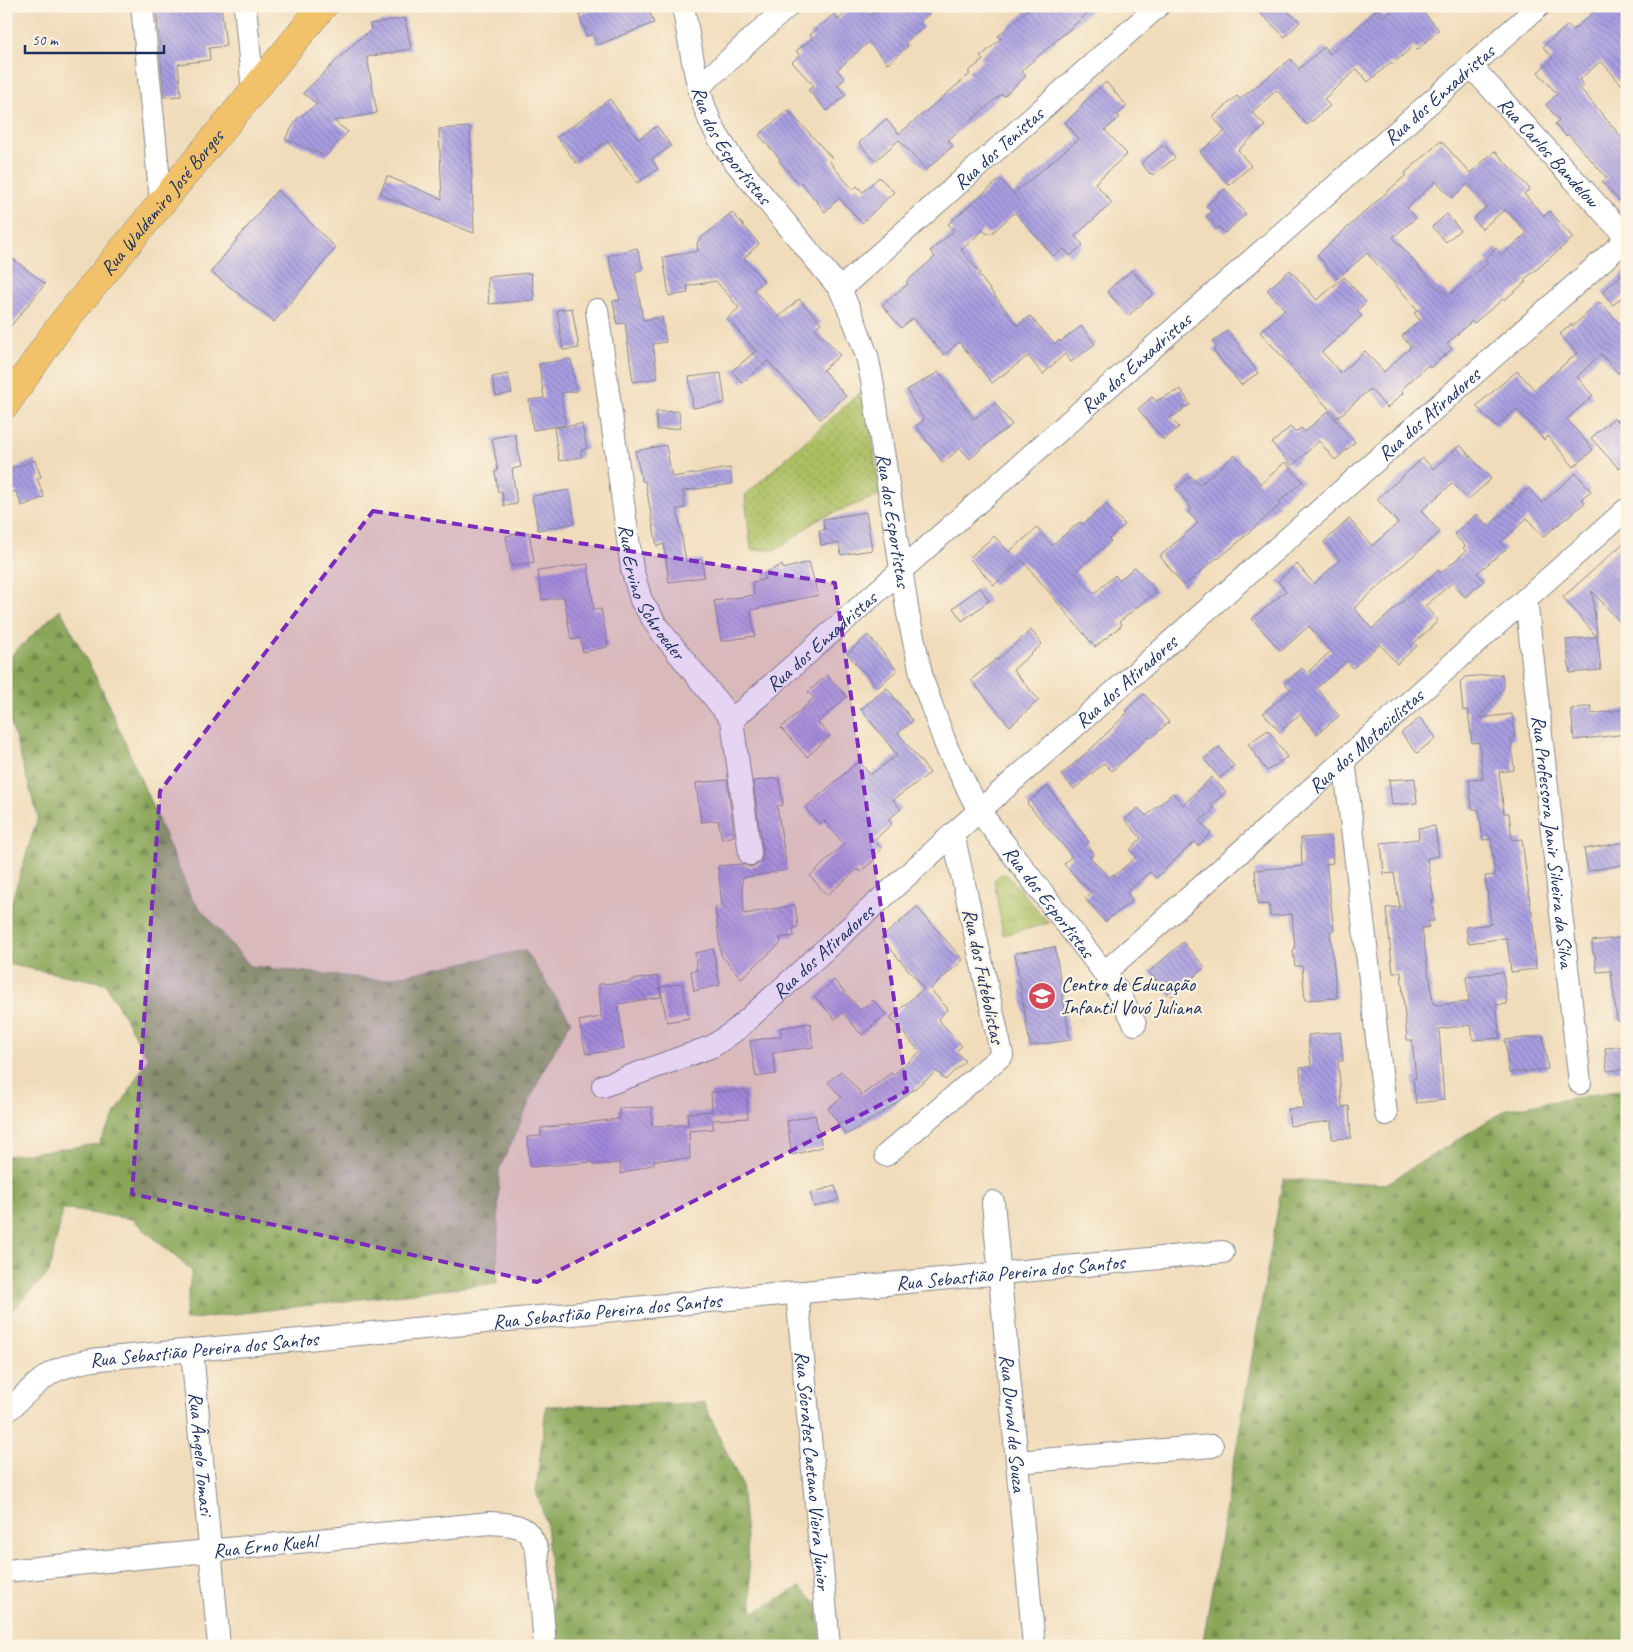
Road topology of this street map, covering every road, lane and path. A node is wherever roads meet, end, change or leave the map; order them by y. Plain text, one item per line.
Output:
1 (142, 6) edge
2 (245, 6) edge
3 (323, 6) edge
4 (683, 6) edge
5 (788, 6) edge
6 (1158, 6) edge
7 (1539, 6) edge
8 (1471, 66) junction
9 (699, 87) junction
10 (253, 91) junction
11 (161, 202) junction
12 (1627, 239) edge
13 (840, 289) junction
14 (596, 310) dead end
15 (6, 404) edge
16 (1627, 509) edge
17 (900, 571) junction
18 (1526, 599) junction
19 (732, 720) junction
20 (1344, 760) junction
21 (979, 812) junction
22 (953, 834) junction
23 (750, 854) dead end
24 (1104, 973) junction
25 (1135, 1024) dead end
26 (1580, 1083) dead end
27 (603, 1086) dead end
28 (1386, 1114) dead end
29 (886, 1155) dead end
30 (993, 1202) dead end
31 (1223, 1252) dead end
32 (999, 1274) junction
33 (797, 1293) junction
34 (192, 1350) junction
35 (6, 1412) edge
36 (1212, 1446) dead end
37 (1017, 1462) junction
38 (211, 1551) junction
39 (6, 1571) edge
40 (219, 1646) edge
41 (545, 1646) edge
42 (829, 1646) edge
43 (1034, 1646) edge

1 - 11 street
2 - 10 street
3 - 10 main road, Rua Waldemiro José Borges
4 - 9 street, Rua dos Esportistas
5 - 9 street
6 - 13 street, Rua dos Tenistas
7 - 8 street, Rua dos Enxadristas
8 - 12 street, Rua Carlos Bandelow
8 - 17 street, Rua dos Enxadristas
9 - 13 street, Rua dos Esportistas
10 - 11 main road, Rua Waldemiro José Borges
11 - 15 main road, Rua Waldemiro José Borges
12 - 21 street, Rua dos Atiradores
13 - 17 street, Rua dos Esportistas
14 - 19 street, Rua Ervino Schroeder
16 - 18 street, Rua dos Motociclistas
17 - 19 street, Rua dos Enxadristas
17 - 21 street, Rua dos Esportistas
18 - 20 street, Rua dos Motociclistas
18 - 26 street, Rua Professora Janir Silveira da Silva
19 - 23 street
20 - 24 street, Rua dos Motociclistas
20 - 28 street
21 - 22 street, Rua dos Atiradores
21 - 24 street, Rua dos Esportistas
22 - 27 street, Rua dos Atiradores
22 - 29 street, Rua dos Futebolistas
24 - 25 street, Rua dos Esportistas
30 - 32 street, Rua Durval de Souza
31 - 32 street, Rua Sebastião Pereira dos Santos
32 - 33 street, Rua Sebastião Pereira dos Santos
32 - 37 street, Rua Durval de Souza
33 - 34 street, Rua Sebastião Pereira dos Santos
33 - 42 street, Rua Sócrates Caetano Vieira Júnior
34 - 35 street, Rua Sebastião Pereira dos Santos
34 - 38 street, Rua Ângelo Tomasi
36 - 37 street
37 - 43 street, Rua Durval de Souza
38 - 39 street, Rua Erno Kuehl
38 - 40 street, Rua Ângelo Tomasi
38 - 41 street, Rua Erno Kuehl

